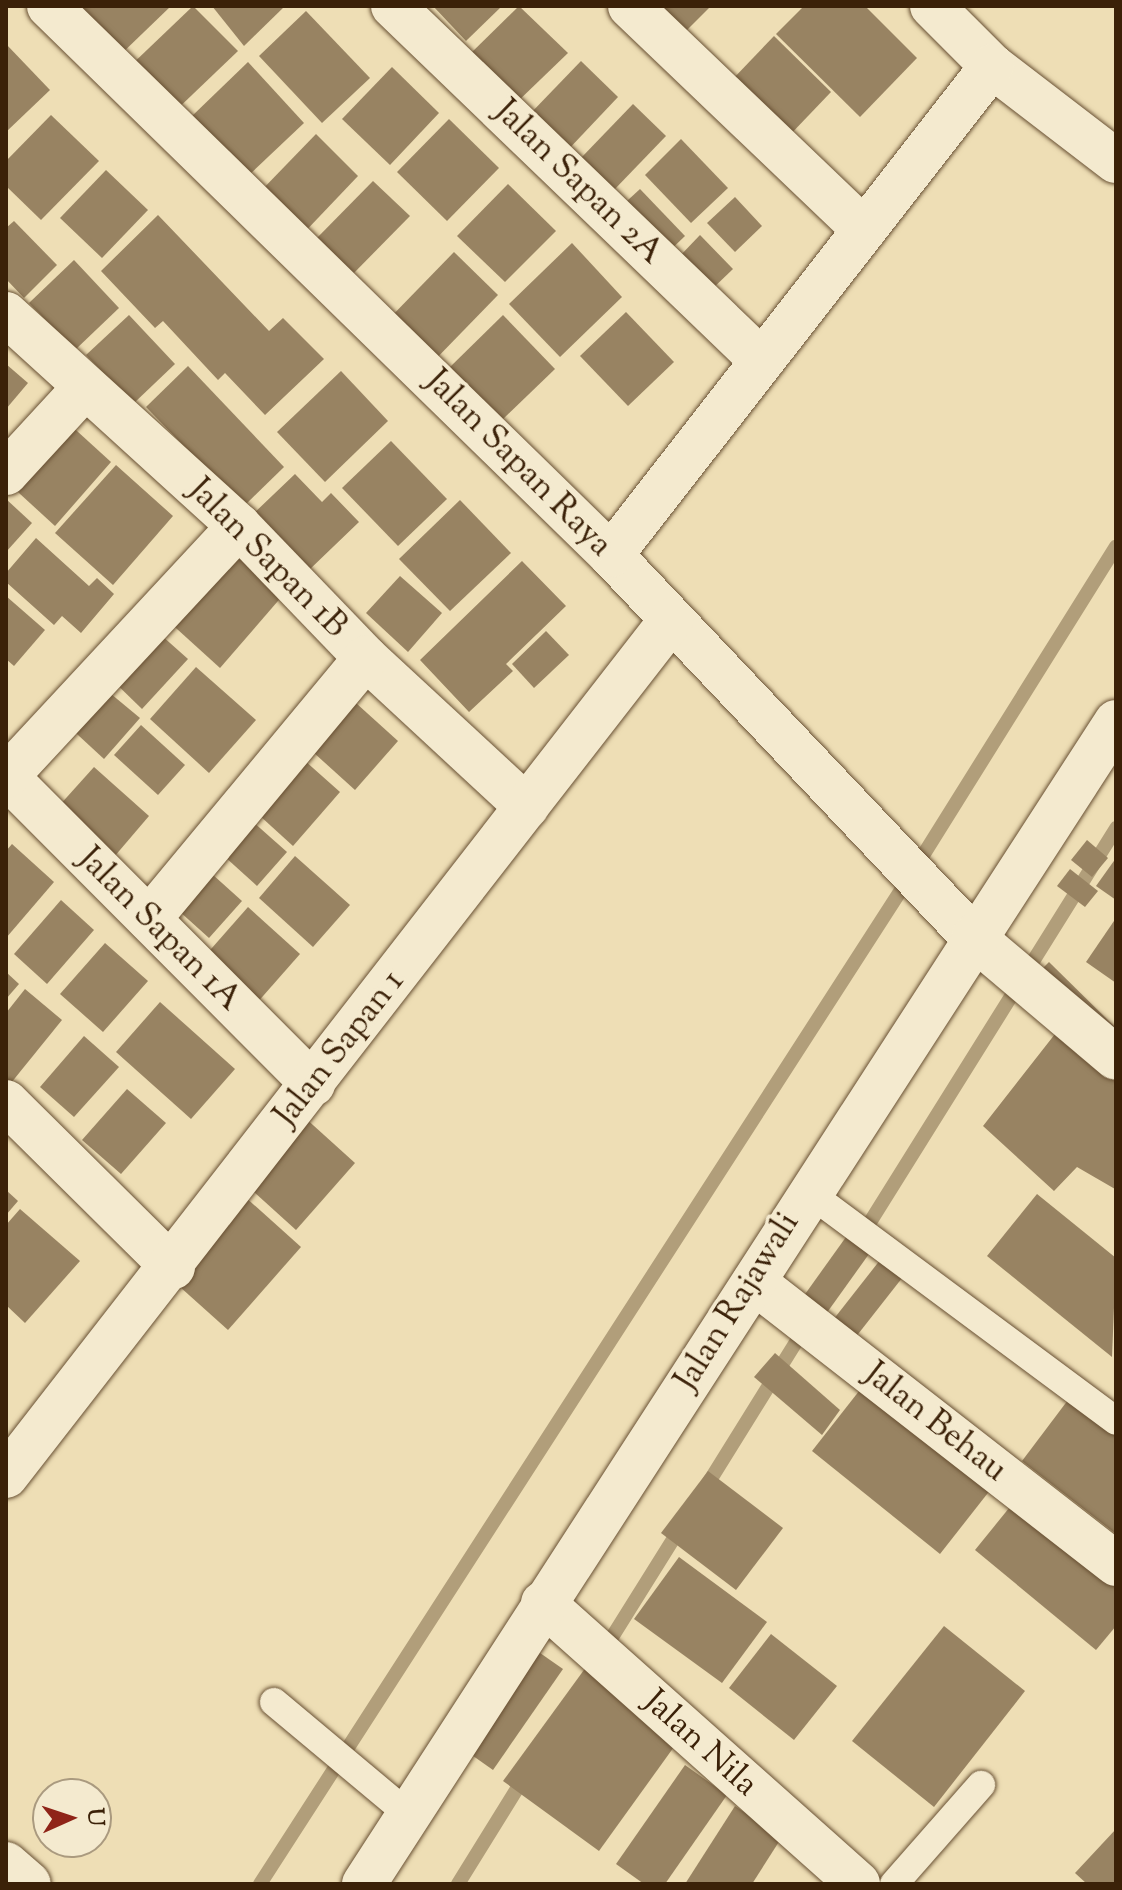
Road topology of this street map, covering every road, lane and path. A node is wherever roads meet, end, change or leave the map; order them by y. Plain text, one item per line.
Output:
1 (49, 6) edge
2 (393, 6) edge
3 (630, 6) edge
4 (932, 6) edge
5 (992, 66) junction
6 (1116, 161) edge
7 (864, 230) junction
8 (6, 314) edge
9 (762, 361) junction
10 (85, 387) junction
11 (6, 473) edge
12 (239, 526) junction
13 (611, 555) junction
14 (672, 619) junction
15 (366, 658) junction
16 (1116, 722) edge
17 (6, 776) edge
18 (527, 807) junction
19 (149, 919) junction
20 (973, 937) junction
21 (1116, 1058) edge
22 (313, 1084) junction
23 (6, 1102) edge
24 (808, 1192) junction
25 (173, 1267) junction
26 (754, 1282) junction
27 (1116, 1421) edge
28 (9, 1466) edge
29 (1116, 1564) edge
30 (543, 1603) junction
31 (274, 1702) dead end
32 (981, 1785) dead end
33 (409, 1815) junction
34 (6, 1864) edge
35 (29, 1884) edge
36 (364, 1884) edge
37 (858, 1884) edge
38 (894, 1884) edge

1 - 13 street, Jalan Sapan Raya
2 - 9 street, Jalan Sapan 2A
3 - 7 street
4 - 5 street
5 - 6 street
5 - 7 street
7 - 9 street
8 - 10 street, Jalan Sapan 1B
9 - 13 street
10 - 11 street
10 - 12 street, Jalan Sapan 1B
12 - 15 street, Jalan Sapan 1B
12 - 17 street
13 - 14 street, Jalan Sapan Raya
14 - 18 street, Jalan Sapan 1
14 - 20 street, Jalan Sapan Raya
15 - 18 street, Jalan Sapan 1B
15 - 19 street
16 - 20 street, Jalan Rajawali
17 - 19 street, Jalan Sapan 1A
18 - 22 street, Jalan Sapan 1
19 - 22 street, Jalan Sapan 1A
20 - 21 street, Jalan Sapan Raya
20 - 24 street, Jalan Rajawali
22 - 25 street, Jalan Sapan 1
23 - 25 street
24 - 26 street, Jalan Rajawali
24 - 27 lane
25 - 28 street, Jalan Sapan 1
26 - 29 street, Jalan Behau
26 - 30 street, Jalan Rajawali
30 - 33 street, Jalan Rajawali
30 - 37 street, Jalan Nila
31 - 33 lane
32 - 38 lane
33 - 36 street, Jalan Rajawali
34 - 35 street

